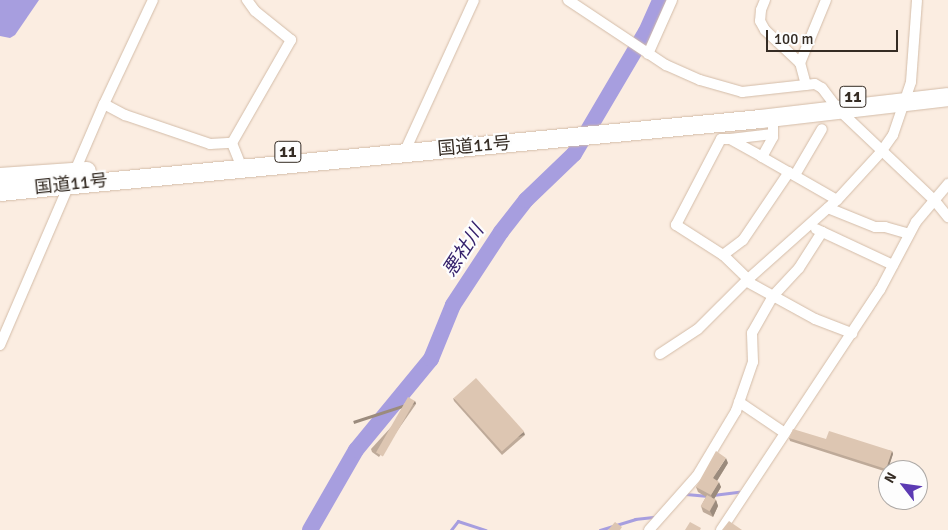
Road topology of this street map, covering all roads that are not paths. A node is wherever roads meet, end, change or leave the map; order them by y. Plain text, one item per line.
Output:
1 (153, 0) edge
2 (247, 0) edge
3 (474, 0) edge
4 (568, 0) edge
5 (672, 0) edge
6 (765, 0) edge
7 (826, 0) edge
8 (917, 0) edge
9 (644, 52) junction
10 (800, 63) junction
11 (806, 85) junction
12 (948, 87) edge
13 (904, 97) junction
14 (948, 97) edge
15 (104, 104) junction
16 (835, 104) junction
17 (773, 126) junction
18 (598, 128) junction
19 (822, 129) dead end
20 (730, 139) junction
21 (406, 146) junction
22 (881, 152) junction
23 (237, 156) junction
24 (762, 157) junction
25 (792, 174) junction
26 (0, 177) edge
27 (71, 178) junction
28 (948, 184) edge
29 (0, 192) edge
30 (837, 200) junction
31 (935, 201) junction
32 (828, 208) junction
33 (948, 217) edge
34 (808, 225) junction
35 (822, 232) junction
36 (909, 234) junction
37 (723, 255) junction
38 (893, 265) junction
39 (747, 280) junction
40 (773, 296) junction
41 (852, 333) junction
42 (0, 345) edge
43 (660, 354) dead end
44 (739, 402) junction
45 (785, 433) junction
46 (649, 530) edge
47 (721, 530) edge

1 - 15 street
2 - 23 street
3 - 21 street
4 - 9 street
5 - 9 street
6 - 10 street
7 - 10 street
8 - 13 street
9 - 11 street
10 - 11 street
11 - 16 street
12 - 13 highway, 国道11号 / 11
13 - 14 highway, 国道11号 / 11
13 - 16 highway, 国道11号 / 11
13 - 22 street
15 - 23 street
15 - 27 street
16 - 17 highway, 国道11号 / 11
16 - 18 highway, 国道11号 / 11
16 - 22 street
17 - 18 highway, 国道11号 / 11
17 - 20 street
17 - 24 street
18 - 21 highway, 国道11号 / 11
19 - 25 street
20 - 24 street
20 - 37 street
21 - 23 highway, 国道11号 / 11
22 - 30 street
22 - 31 street
23 - 27 highway, 国道11号 / 11
24 - 25 street
25 - 30 street
25 - 37 street
26 - 27 highway, 国道11号 / 11
27 - 29 highway, 国道11号 / 11
27 - 42 street
28 - 31 street
30 - 32 street
31 - 33 street
31 - 36 street
32 - 34 street
32 - 36 street
34 - 35 street
34 - 39 street
35 - 38 street
35 - 40 street
36 - 38 street
37 - 39 street
38 - 41 street
39 - 40 street
39 - 43 street
40 - 41 street
40 - 44 street
41 - 45 street
44 - 45 street
44 - 46 street
45 - 47 street

